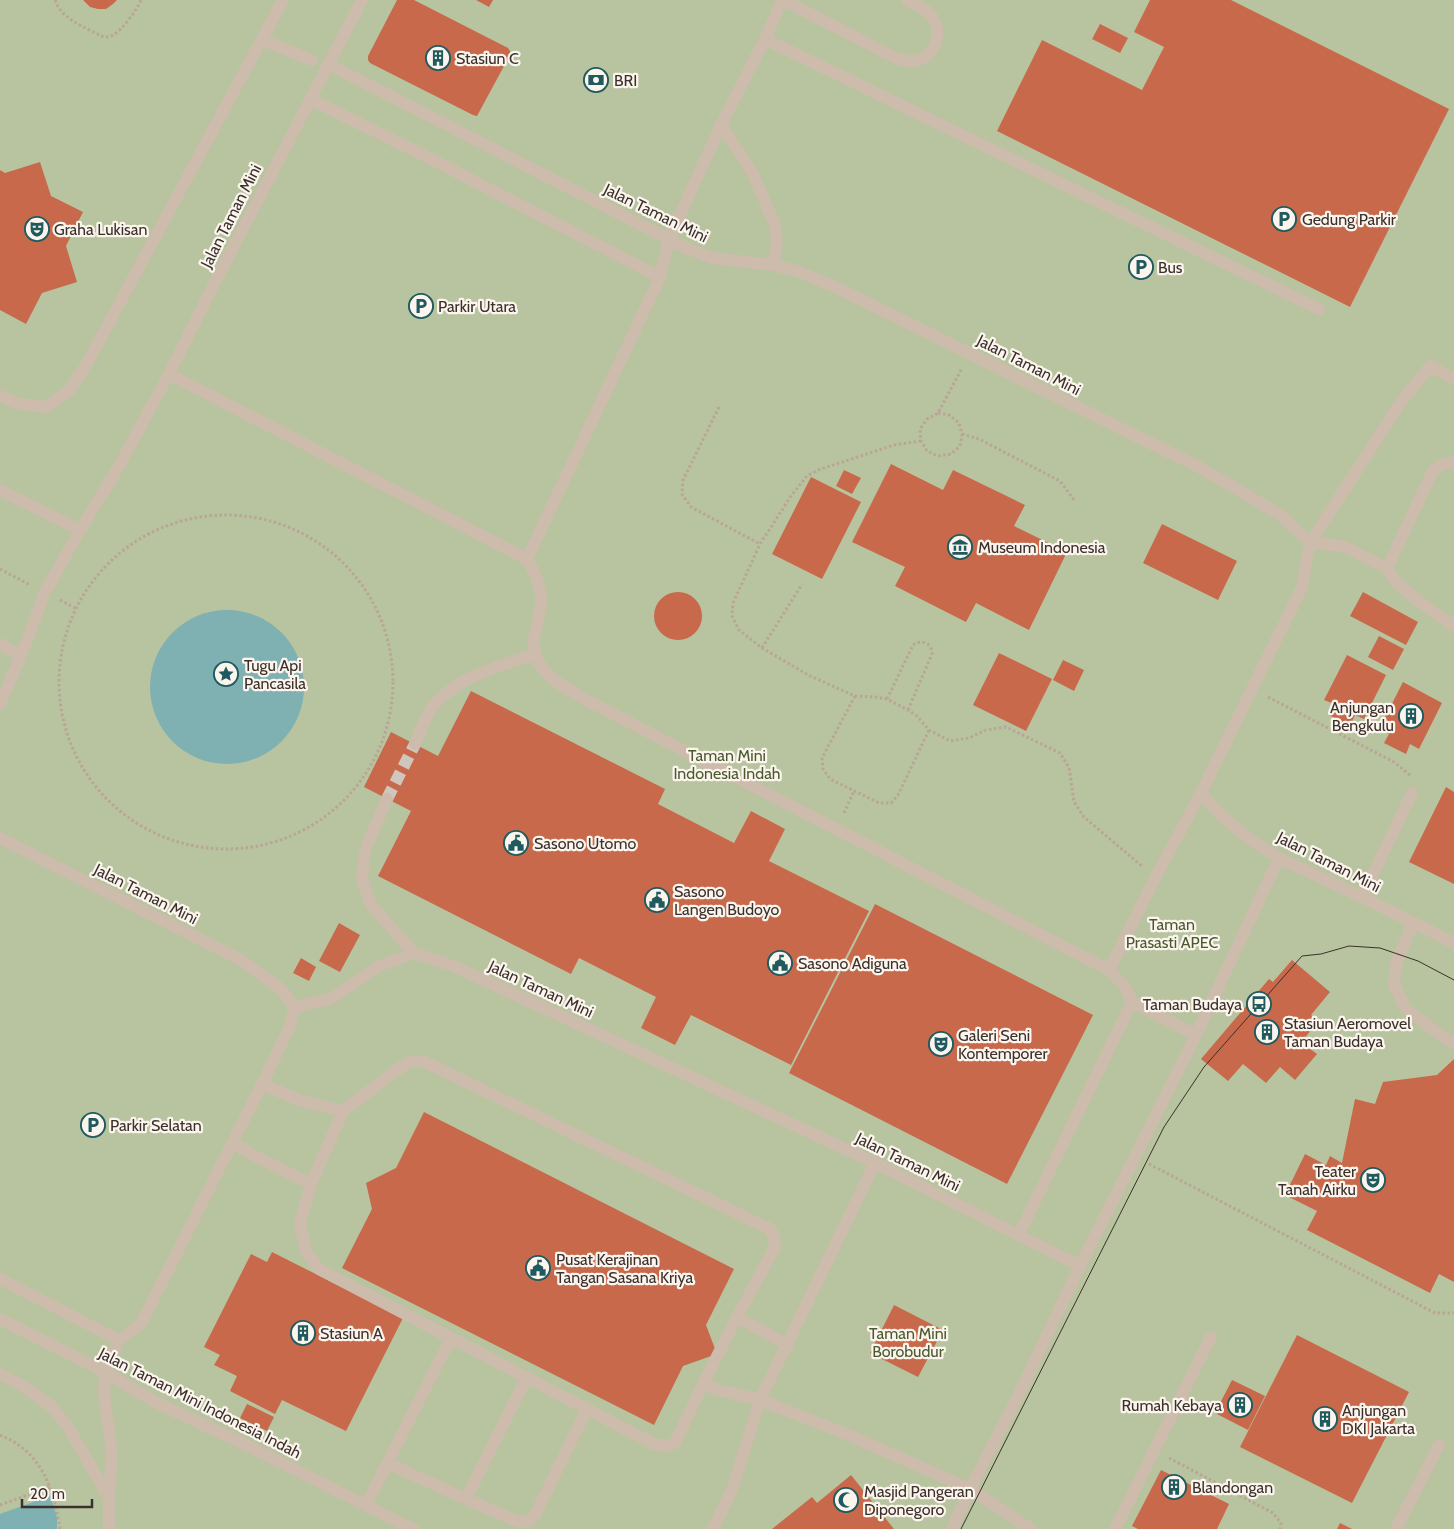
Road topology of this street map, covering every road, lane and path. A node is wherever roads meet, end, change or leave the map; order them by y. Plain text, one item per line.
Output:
1 (55, 0) edge
2 (141, 0) edge
3 (283, 0) edge
4 (362, 0) edge
5 (782, 0) edge
6 (907, 0) edge
7 (765, 39) junction
8 (262, 40) junction
9 (312, 60) dead end
10 (328, 64) junction
11 (310, 99) junction
12 (722, 125) junction
13 (669, 239) junction
14 (773, 265) junction
15 (660, 277) junction
16 (1318, 309) dead end
17 (970, 353) junction
18 (169, 374) junction
19 (1454, 378) edge
20 (0, 396) edge
21 (719, 407) dead end
22 (938, 413) junction
23 (962, 434) junction
24 (920, 441) junction
25 (1454, 462) edge
26 (0, 490) edge
27 (1074, 500) dead end
28 (80, 530) junction
29 (1310, 543) junction
30 (760, 544) junction
31 (527, 559) junction
32 (1387, 568) junction
33 (802, 584) dead end
34 (75, 608) joint
35 (1454, 626) edge
36 (0, 644) edge
37 (762, 648) junction
38 (535, 654) junction
39 (21, 656) junction
40 (1252, 688) junction
41 (855, 696) junction
42 (886, 699) junction
43 (0, 704) edge
44 (908, 710) junction
45 (929, 730) junction
46 (415, 744) tunnel mouth
47 (854, 791) junction
48 (1412, 792) joint
49 (1201, 793) junction
50 (387, 799) tunnel mouth
51 (836, 829) junction
52 (0, 838) edge
53 (1279, 858) junction
54 (1155, 878) junction
55 (1362, 897) junction
56 (1413, 923) junction
57 (1454, 943) edge
58 (414, 953) junction
59 (1110, 970) junction
60 (1132, 1002) junction
61 (294, 1007) junction
62 (1196, 1035) junction
63 (1454, 1043) edge
64 (262, 1084) junction
65 (343, 1112) junction
66 (233, 1143) junction
67 (1135, 1157) junction
68 (874, 1163) junction
69 (311, 1184) junction
70 (1018, 1234) junction
71 (1080, 1266) junction
72 (0, 1279) edge
73 (1454, 1312) edge
74 (737, 1317) junction
75 (0, 1319) edge
76 (1211, 1337) dead end
77 (451, 1338) junction
78 (119, 1340) junction
79 (788, 1345) junction
80 (105, 1372) junction
81 (0, 1374) edge
82 (527, 1378) junction
83 (703, 1384) junction
84 (760, 1400) junction
85 (587, 1409) junction
86 (0, 1434) edge
87 (1439, 1445) dead end
88 (1155, 1451) junction
89 (387, 1463) junction
90 (50, 1488) junction
91 (970, 1489) junction
92 (109, 1498) junction
93 (466, 1499) junction
94 (0, 1505) edge
95 (366, 1505) junction
96 (60, 1529) edge
97 (109, 1529) edge
98 (413, 1529) edge
99 (713, 1529) edge
100 (952, 1529) edge
101 (1031, 1529) edge
102 (1115, 1529) edge
103 (1280, 1529) edge
104 (1396, 1529) edge

1 - 2 path
3 - 8 lane
4 - 10 lane
5 - 6 lane
5 - 7 lane
7 - 12 lane
7 - 16 lane
8 - 9 lane
8 - 20 lane
10 - 11 lane, Jalan Taman Mini
10 - 13 lane, Jalan Taman Mini
11 - 15 lane
11 - 18 lane, Jalan Taman Mini
12 - 13 lane
12 - 14 lane
13 - 14 lane, Jalan Taman Mini
13 - 15 lane
14 - 17 lane, Jalan Taman Mini
15 - 31 lane
17 - 22 path
17 - 29 lane, Jalan Taman Mini
18 - 28 lane, Jalan Taman Mini
18 - 31 lane
19 - 29 lane
21 - 30 path
22 - 23 path
22 - 24 path
23 - 24 path
23 - 27 path
24 - 30 path
25 - 32 lane
26 - 28 lane
28 - 39 lane, Jalan Taman Mini
29 - 32 lane
29 - 40 lane
30 - 37 path
31 - 38 lane
32 - 35 lane
33 - 37 path
34 - 34 path
36 - 39 lane
37 - 41 path
38 - 46 lane
38 - 51 lane
39 - 43 lane, Jalan Taman Mini
40 - 48 path
40 - 49 lane
41 - 42 path
41 - 47 path
42 - 44 path
42 - 44 path
44 - 45 path
45 - 47 path
45 - 54 path
47 - 51 path
48 - 55 lane
49 - 53 lane, Jalan Taman Mini
49 - 54 lane
50 - 58 lane
51 - 59 lane
52 - 61 lane, Jalan Taman Mini
53 - 55 lane, Jalan Taman Mini
53 - 62 lane
54 - 59 lane
55 - 56 lane, Jalan Taman Mini
56 - 57 lane, Jalan Taman Mini
56 - 63 lane
58 - 61 lane
58 - 68 lane, Jalan Taman Mini
59 - 60 lane
60 - 62 lane
60 - 70 lane
61 - 64 lane
62 - 67 lane
64 - 65 lane
64 - 66 lane
65 - 69 lane
65 - 74 lane
66 - 69 lane
66 - 78 lane
67 - 71 lane
67 - 73 path
68 - 70 lane, Jalan Taman Mini
68 - 79 lane
69 - 77 lane
70 - 71 lane, Jalan Taman Mini
71 - 91 lane
72 - 78 lane
74 - 79 lane
74 - 83 lane
75 - 80 lane, Jalan Taman Mini Indonesia Indah
76 - 88 lane
77 - 82 lane
77 - 89 lane
78 - 80 lane
79 - 84 lane
80 - 92 lane
80 - 95 lane, Jalan Taman Mini Indonesia Indah
81 - 92 lane
82 - 85 lane
82 - 93 lane
83 - 84 lane
83 - 85 lane
84 - 91 lane
84 - 99 lane
85 - 93 lane
86 - 90 path
87 - 104 lane
88 - 102 lane
88 - 103 path
89 - 93 lane
89 - 95 lane
90 - 94 path
90 - 96 path
91 - 100 lane
91 - 101 lane
92 - 97 lane
95 - 98 lane, Jalan Taman Mini Indonesia Indah

